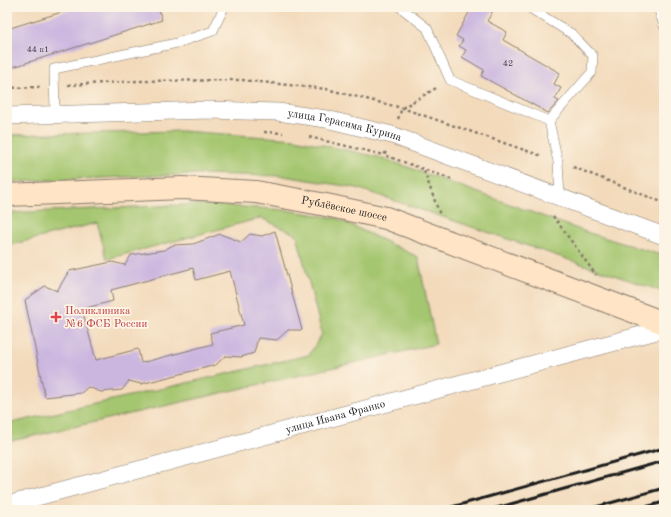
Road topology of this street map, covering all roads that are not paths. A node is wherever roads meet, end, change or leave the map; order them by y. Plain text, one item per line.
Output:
1 (224, 7) edge
2 (400, 7) edge
3 (528, 7) edge
4 (658, 7) edge
5 (664, 26) edge
6 (55, 114) junction
7 (7, 116) edge
8 (549, 121) junction
9 (7, 196) edge
10 (560, 197) junction
11 (664, 236) edge
12 (664, 323) edge
13 (664, 329) edge
14 (7, 505) edge

1 - 6 lane
2 - 8 lane
3 - 8 lane
4 - 5 lane
6 - 7 street, улица Герасима Курина
6 - 10 street, улица Герасима Курина
8 - 10 lane
9 - 12 street, Рублёвское шоссе
10 - 11 street, улица Герасима Курина
13 - 14 street, улица Ивана Франко

